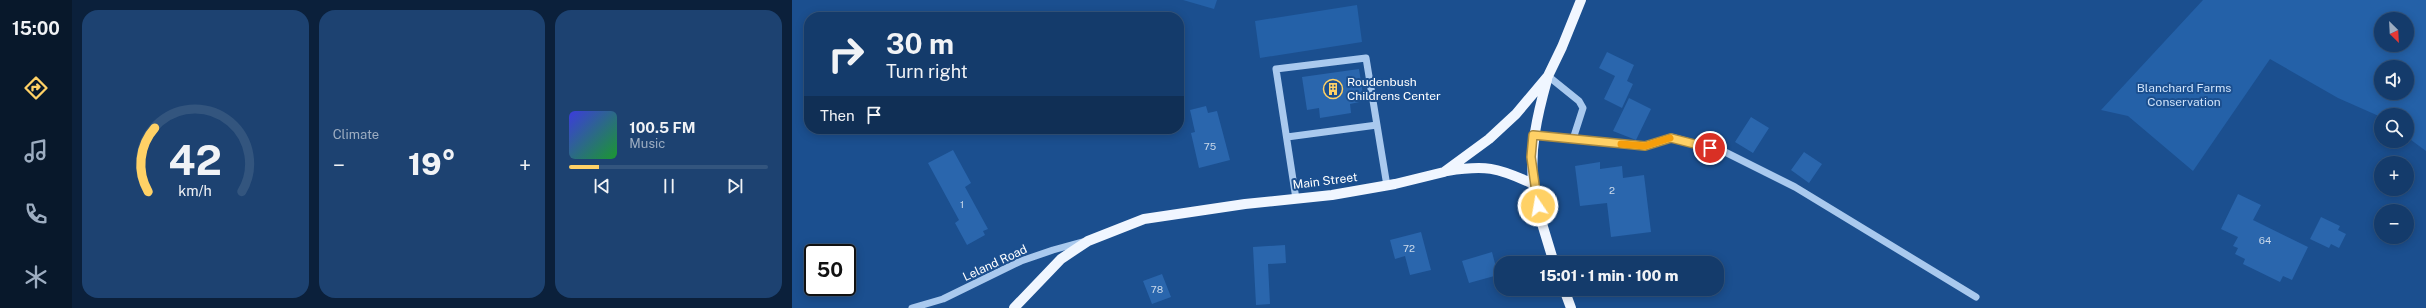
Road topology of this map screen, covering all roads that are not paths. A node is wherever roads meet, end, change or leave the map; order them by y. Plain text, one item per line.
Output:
1 (1581, 0) edge
2 (1548, 76) junction
3 (1377, 125) junction
4 (1533, 135) junction
5 (1287, 137) junction
6 (1573, 139) junction
7 (1444, 172) junction
8 (1533, 184) junction
9 (1388, 186) junction
10 (1296, 199) junction
11 (1088, 241) junction
12 (1552, 256) edge
13 (1567, 296) edge
14 (1976, 297) dead end
15 (912, 308) edge
16 (1014, 308) edge
17 (1571, 308) edge

1 - 2 main road, Main Street
2 - 4 main road
2 - 6 street
2 - 7 main road, Main Street
3 - 5 street
3 - 5 street
3 - 9 street
4 - 6 street
4 - 8 main road
5 - 10 street
6 - 14 street
7 - 8 main road
7 - 9 main road, Main Street
8 - 12 main road
9 - 10 main road, Main Street
10 - 11 main road, Main Street
11 - 15 street, Leland Road
11 - 16 main road, Main Street
13 - 17 main road

